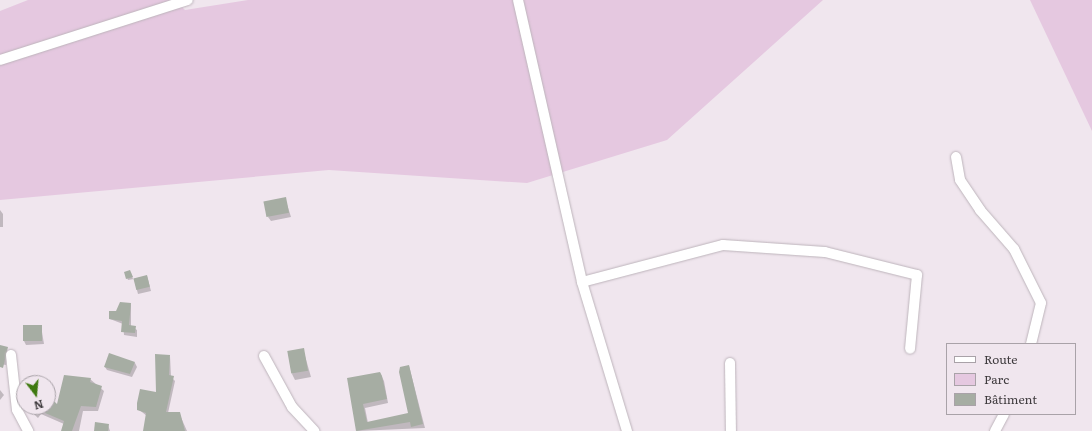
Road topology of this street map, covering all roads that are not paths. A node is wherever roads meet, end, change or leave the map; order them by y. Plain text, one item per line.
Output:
1 (188, 0) edge
2 (518, 0) edge
3 (0, 60) edge
4 (956, 157) dead end
5 (582, 282) junction
6 (1031, 343) edge
7 (910, 349) dead end
8 (10, 355) dead end
9 (264, 356) dead end
10 (730, 363) dead end
11 (1003, 415) edge
12 (28, 431) edge
13 (314, 431) edge
14 (627, 431) edge
15 (731, 431) edge
16 (995, 431) edge

1 - 3 street
2 - 5 street
4 - 6 street
5 - 7 street
5 - 14 street
8 - 12 street
9 - 13 street
10 - 15 street
11 - 16 street

